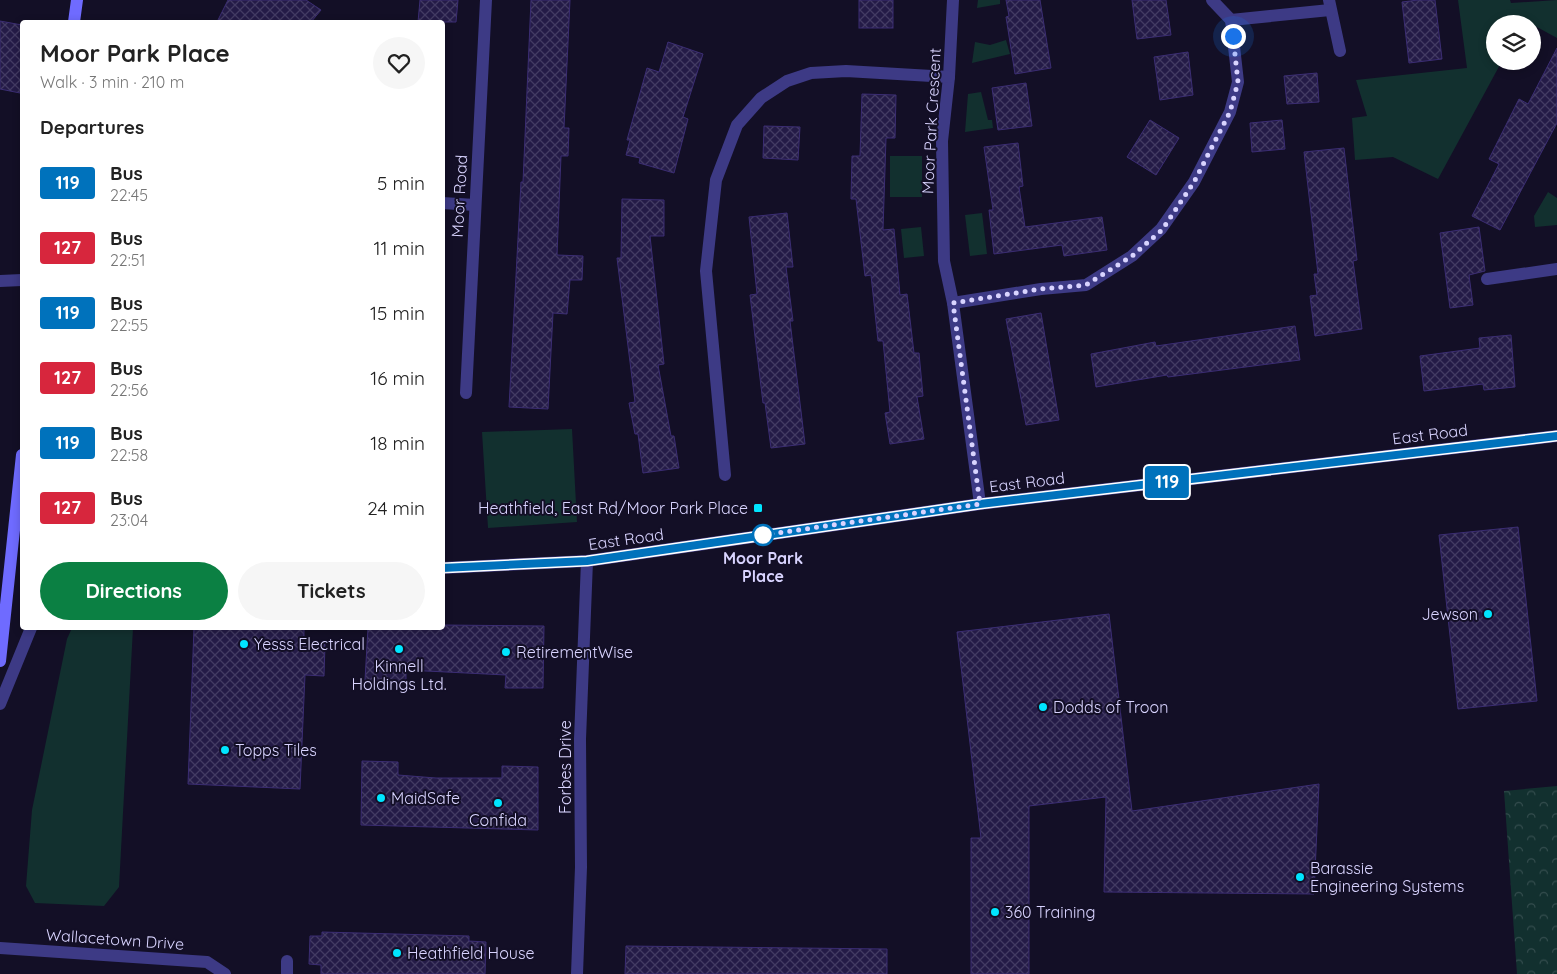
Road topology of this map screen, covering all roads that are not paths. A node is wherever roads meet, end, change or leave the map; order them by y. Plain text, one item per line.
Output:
1 (77, 0) edge
2 (486, 0) edge
3 (953, 0) edge
4 (1212, 0) edge
5 (1330, 5) edge
6 (74, 20) edge
7 (1231, 20) junction
8 (1340, 50) dead end
9 (949, 76) junction
10 (445, 203) edge
11 (475, 204) junction
12 (1557, 269) edge
13 (1487, 279) dead end
14 (0, 280) edge
15 (20, 280) edge
16 (953, 303) junction
17 (466, 393) dead end
18 (1557, 436) edge
19 (725, 475) dead end
20 (20, 495) edge
21 (980, 504) junction
22 (17, 555) edge
23 (587, 561) junction
24 (445, 568) edge
25 (30, 630) edge
26 (0, 661) edge
27 (0, 704) edge
28 (0, 948) edge
29 (287, 961) dead end
30 (225, 974) edge
31 (287, 974) edge
32 (577, 974) edge

1 - 6 main road
2 - 11 street, Moor Road
3 - 9 street, Moor Park Crescent
4 - 7 street
5 - 7 street
5 - 8 street
7 - 16 street
9 - 16 street, Moor Park Crescent
9 - 19 street
10 - 11 street
11 - 17 street, Moor Road
12 - 13 street
14 - 15 street
16 - 21 street, Moor Park Crescent
18 - 21 street, East Road
20 - 22 main road
21 - 23 street, East Road
22 - 26 main road
23 - 24 street, East Road
23 - 32 street, Forbes Drive
25 - 27 street
28 - 30 street, Wallacetown Drive
29 - 31 street

